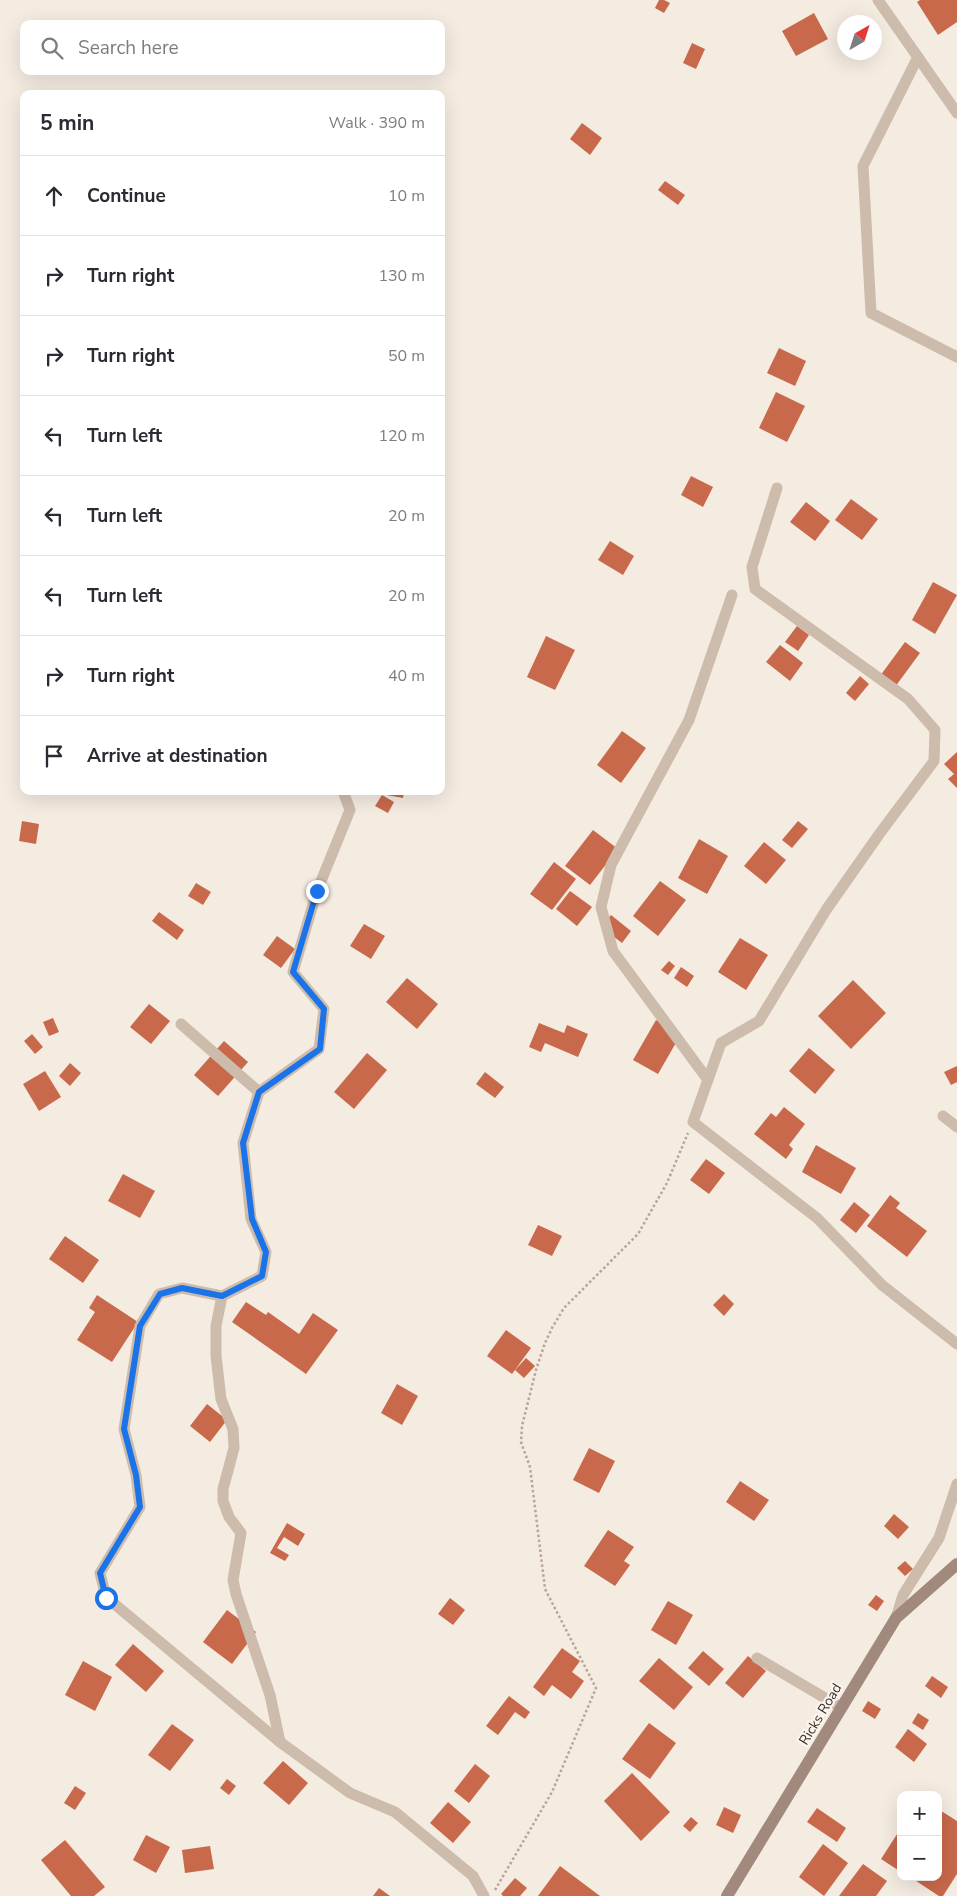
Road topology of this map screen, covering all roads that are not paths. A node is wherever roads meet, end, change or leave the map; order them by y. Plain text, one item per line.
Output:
1 (878, 0) edge
2 (918, 58) junction
3 (957, 113) edge
4 (957, 357) edge
5 (777, 488) dead end
6 (732, 595) dead end
7 (344, 795) edge
8 (180, 1024) dead end
9 (708, 1080) junction
10 (259, 1092) junction
11 (943, 1116) dead end
12 (957, 1127) edge
13 (222, 1296) junction
14 (957, 1344) edge
15 (957, 1484) edge
16 (957, 1564) edge
17 (896, 1618) junction
18 (757, 1658) dead end
19 (842, 1708) junction
20 (280, 1742) junction
21 (484, 1896) edge
22 (727, 1896) edge

1 - 2 street
2 - 3 street
2 - 4 street
5 - 9 street
6 - 9 street
7 - 10 street
8 - 10 street
9 - 14 street
10 - 13 street
11 - 12 street
13 - 20 street
13 - 20 street
15 - 17 street
16 - 17 street, Ricks Road
17 - 19 street, Ricks Road
18 - 19 street
19 - 22 street, Ricks Road
20 - 21 street

